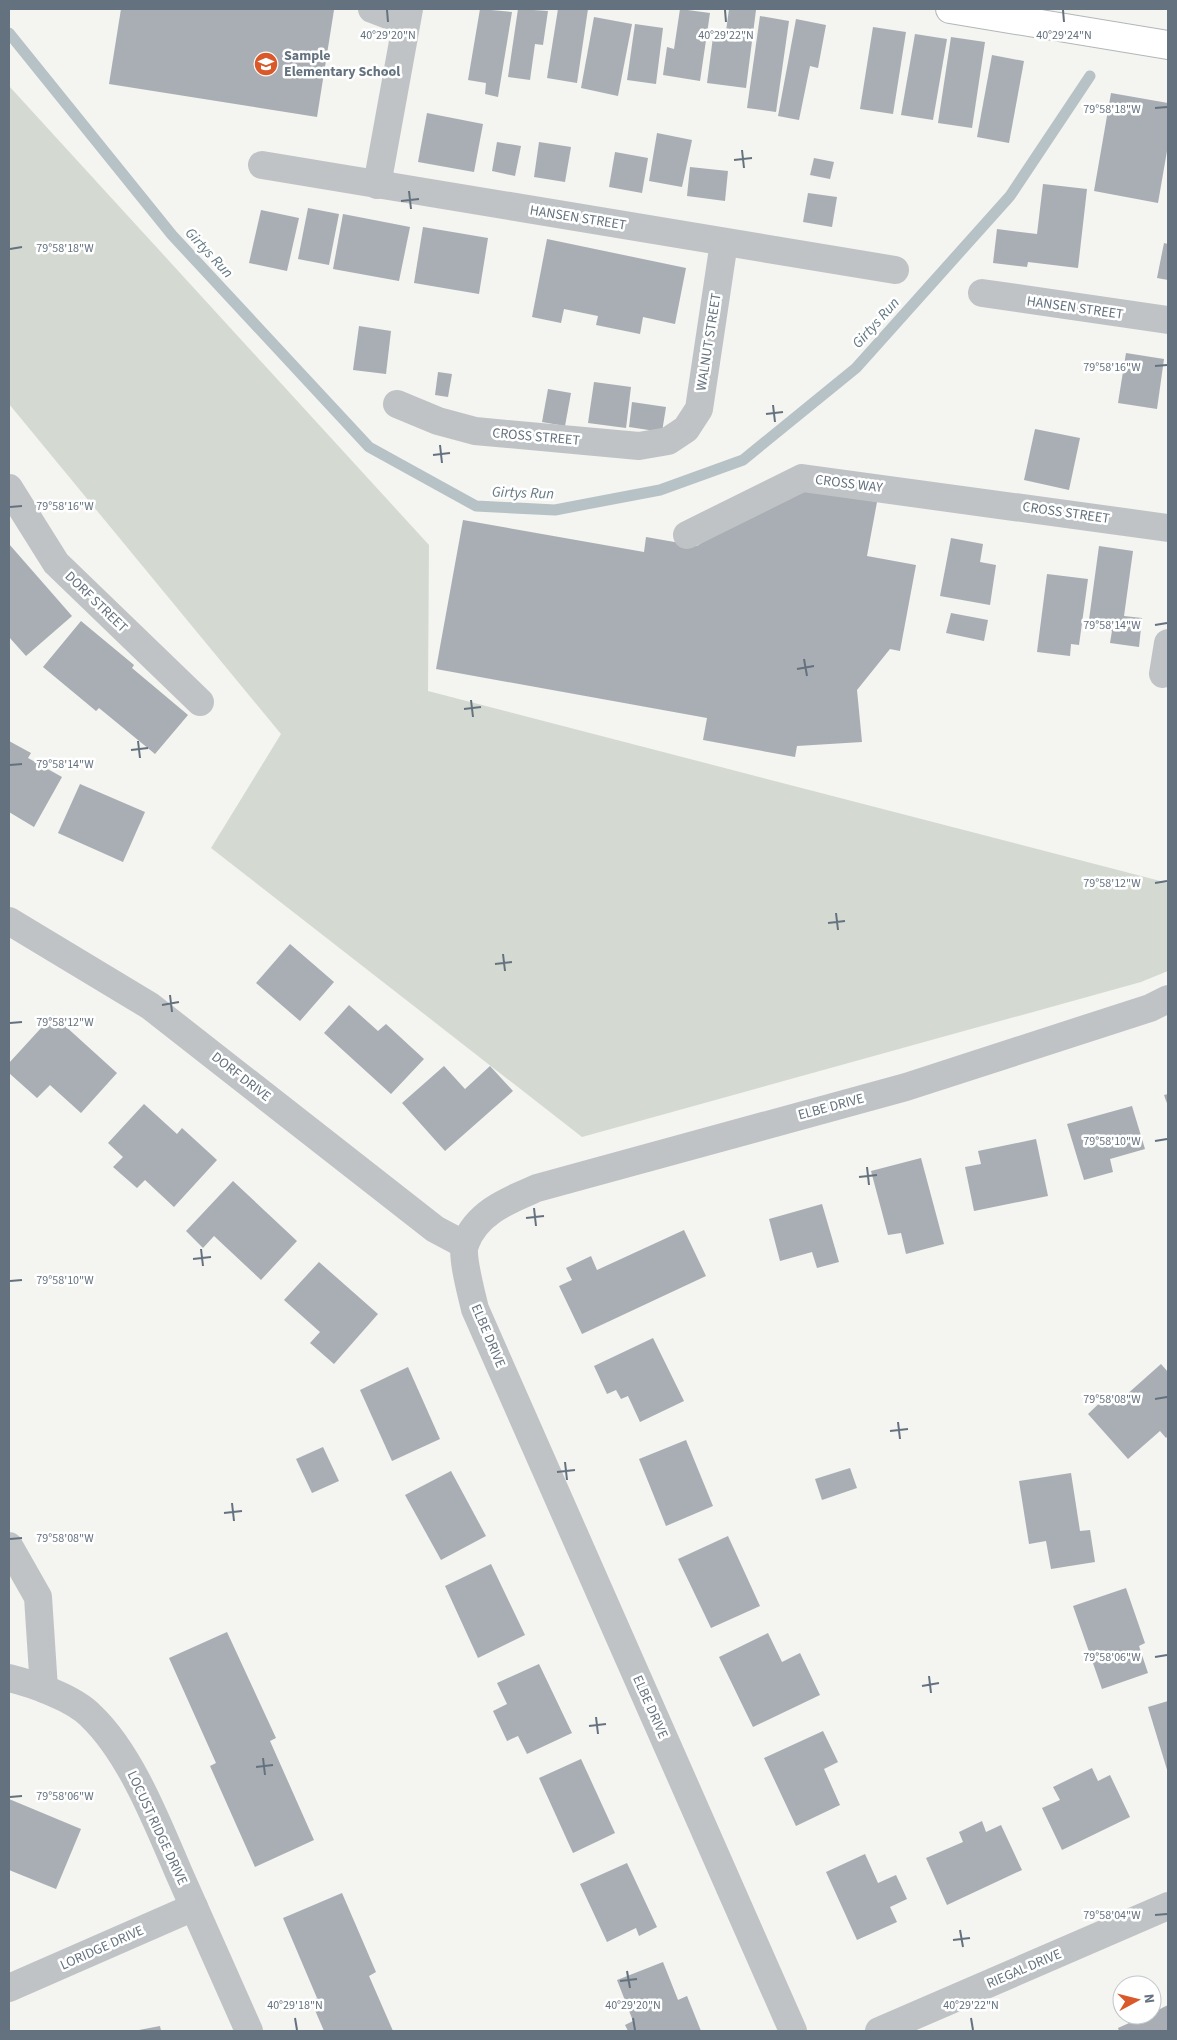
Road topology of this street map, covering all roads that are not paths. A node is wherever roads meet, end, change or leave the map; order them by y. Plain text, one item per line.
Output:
1 (372, 9) edge
2 (950, 9) edge
3 (994, 12) edge
4 (408, 15) edge
5 (1168, 46) edge
6 (262, 165) dead end
7 (377, 185) junction
8 (724, 242) junction
9 (894, 270) dead end
10 (982, 294) dead end
11 (1168, 320) edge
12 (397, 404) dead end
13 (678, 434) joint
14 (9, 488) edge
15 (965, 499) joint
16 (1168, 528) edge
17 (687, 535) dead end
18 (1168, 643) edge
19 (1163, 674) dead end
20 (200, 702) dead end
21 (9, 921) edge
22 (1168, 999) edge
23 (465, 1245) junction
24 (9, 1546) edge
25 (9, 1678) edge
26 (44, 1689) junction
27 (1168, 1906) edge
28 (194, 1907) junction
29 (9, 1988) edge
30 (249, 2031) edge
31 (793, 2031) edge
32 (879, 2031) edge

1 - 4 street
2 - 3 main road
3 - 5 main road
4 - 7 street
6 - 7 street, HANSEN STREET
7 - 8 street, HANSEN STREET
8 - 9 street, HANSEN STREET
8 - 13 street, WALNUT STREET
10 - 11 street, HANSEN STREET
12 - 13 street, CROSS STREET
14 - 20 street, DORF STREET
15 - 16 street, CROSS STREET
15 - 17 street, CROSS WAY
18 - 19 street
21 - 23 street, DORF DRIVE
22 - 23 street, ELBE DRIVE
23 - 31 street, ELBE DRIVE
24 - 26 street
25 - 26 street, LOCUST RIDGE DRIVE
26 - 28 street, LOCUST RIDGE DRIVE
27 - 32 street, RIEGAL DRIVE
28 - 29 street, LORIDGE DRIVE
28 - 30 street, LOCUST RIDGE DRIVE

